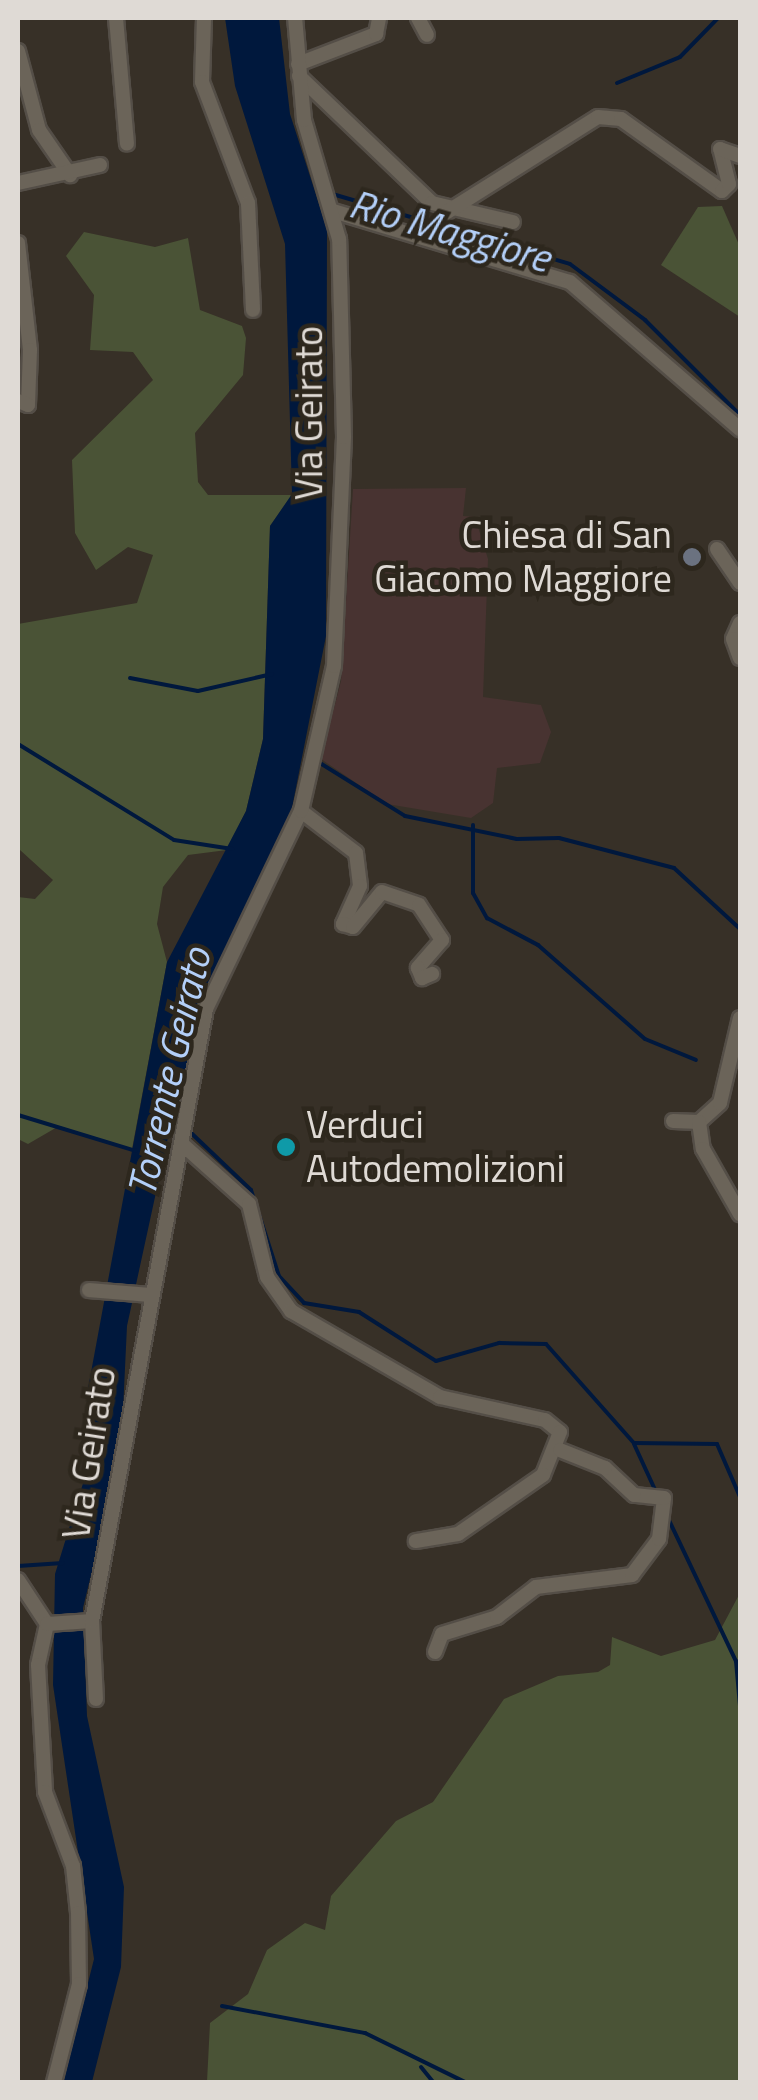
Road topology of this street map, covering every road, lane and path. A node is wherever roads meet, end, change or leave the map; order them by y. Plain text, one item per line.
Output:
1 (116, 18) edge
2 (204, 18) edge
3 (295, 18) edge
4 (379, 18) edge
5 (418, 18) edge
6 (427, 35) dead end
7 (18, 50) edge
8 (298, 70) junction
9 (127, 144) dead end
10 (740, 156) edge
11 (100, 165) dead end
12 (70, 175) junction
13 (18, 183) edge
14 (332, 208) junction
15 (447, 212) junction
16 (514, 222) dead end
17 (18, 243) edge
18 (21, 295) edge
19 (252, 310) dead end
20 (23, 403) edge
21 (740, 429) edge
22 (717, 548) dead end
23 (740, 583) edge
24 (740, 623) edge
25 (740, 658) edge
26 (301, 811) junction
27 (432, 974) dead end
28 (740, 1018) edge
29 (672, 1120) dead end
30 (699, 1122) junction
31 (183, 1141) junction
32 (740, 1214) edge
33 (95, 1288) dead end
34 (144, 1294) junction
35 (560, 1450) junction
36 (416, 1541) dead end
37 (18, 1580) edge
38 (88, 1622) junction
39 (48, 1624) junction
40 (435, 1652) dead end
41 (96, 1699) dead end
42 (54, 2082) edge

1 - 9 street
2 - 19 street
3 - 8 street, Via Geirato
4 - 8 street
5 - 6 street
7 - 12 street
8 - 14 street, Via Geirato
8 - 15 street
10 - 15 street
11 - 12 street
12 - 13 street
14 - 21 street
14 - 26 street, Via Geirato
15 - 16 street
17 - 18 street
18 - 20 street
22 - 23 street
24 - 25 street
26 - 27 street
26 - 31 street, Via Geirato
28 - 30 street
29 - 30 street
30 - 32 street
31 - 34 street, Via Geirato
31 - 35 street
33 - 34 street
34 - 38 street, Via Geirato
35 - 36 street
35 - 40 street
37 - 39 street
38 - 39 street
38 - 41 street, Via Geirato
39 - 42 street

